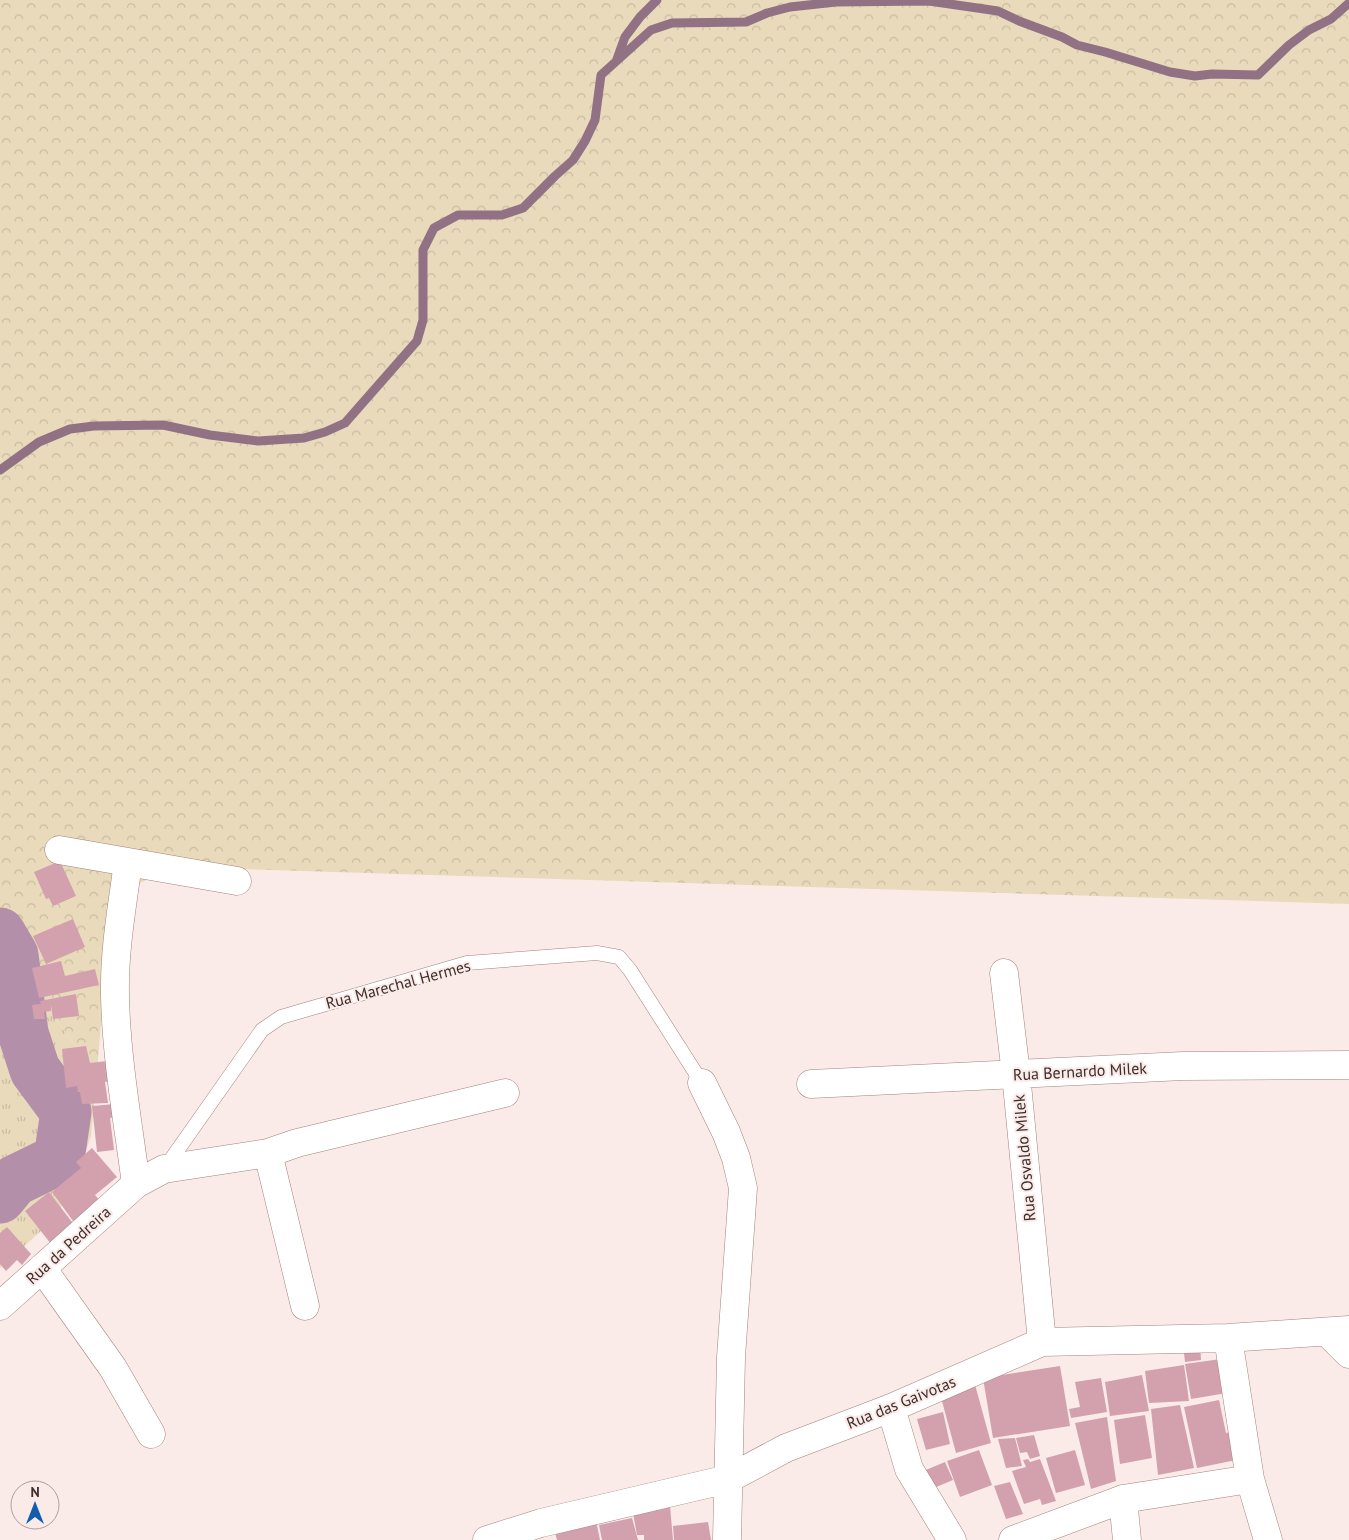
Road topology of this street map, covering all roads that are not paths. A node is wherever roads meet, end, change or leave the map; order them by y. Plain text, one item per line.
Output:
1 (59, 850) dead end
2 (128, 863) junction
3 (237, 881) dead end
4 (1004, 973) dead end
5 (1349, 1065) edge
6 (1016, 1074) junction
7 (702, 1083) joint
8 (811, 1084) dead end
9 (506, 1093) dead end
10 (268, 1153) junction
11 (164, 1169) junction
12 (136, 1184) junction
13 (42, 1268) junction
14 (0, 1306) edge
15 (305, 1306) dead end
16 (1338, 1331) edge
17 (1228, 1338) junction
18 (1042, 1342) junction
19 (1349, 1354) edge
20 (891, 1408) junction
21 (151, 1434) dead end
22 (728, 1479) junction
23 (1250, 1479) junction
24 (1122, 1499) junction
25 (543, 1532) edge
26 (487, 1540) edge
27 (727, 1540) edge
28 (952, 1540) edge
29 (1013, 1540) edge
30 (1127, 1540) edge
31 (1268, 1540) edge

1 - 2 street
2 - 3 street
2 - 12 street
4 - 6 street, Rua Osvaldo Milek
5 - 6 street, Rua Bernardo Milek
6 - 8 street, Rua Bernardo Milek
6 - 18 street, Rua Osvaldo Milek
7 - 11 lane, Rua Marechal Hermes
7 - 22 street
9 - 10 street, Rua da Pedreira
10 - 11 street, Rua da Pedreira
10 - 15 street
11 - 12 street, Rua da Pedreira
12 - 13 street, Rua da Pedreira
13 - 14 street, Rua da Pedreira
13 - 21 street
16 - 17 street, Rua das Gaivotas
16 - 19 street, Rua das Gaivotas
17 - 18 street, Rua das Gaivotas
17 - 23 street
18 - 20 street, Rua das Gaivotas
20 - 22 street, Rua das Gaivotas
20 - 28 street
22 - 25 street, Rua das Gaivotas
22 - 27 street
23 - 24 street
23 - 31 street
24 - 29 street
24 - 30 street
25 - 26 street, Rua das Gaivotas

